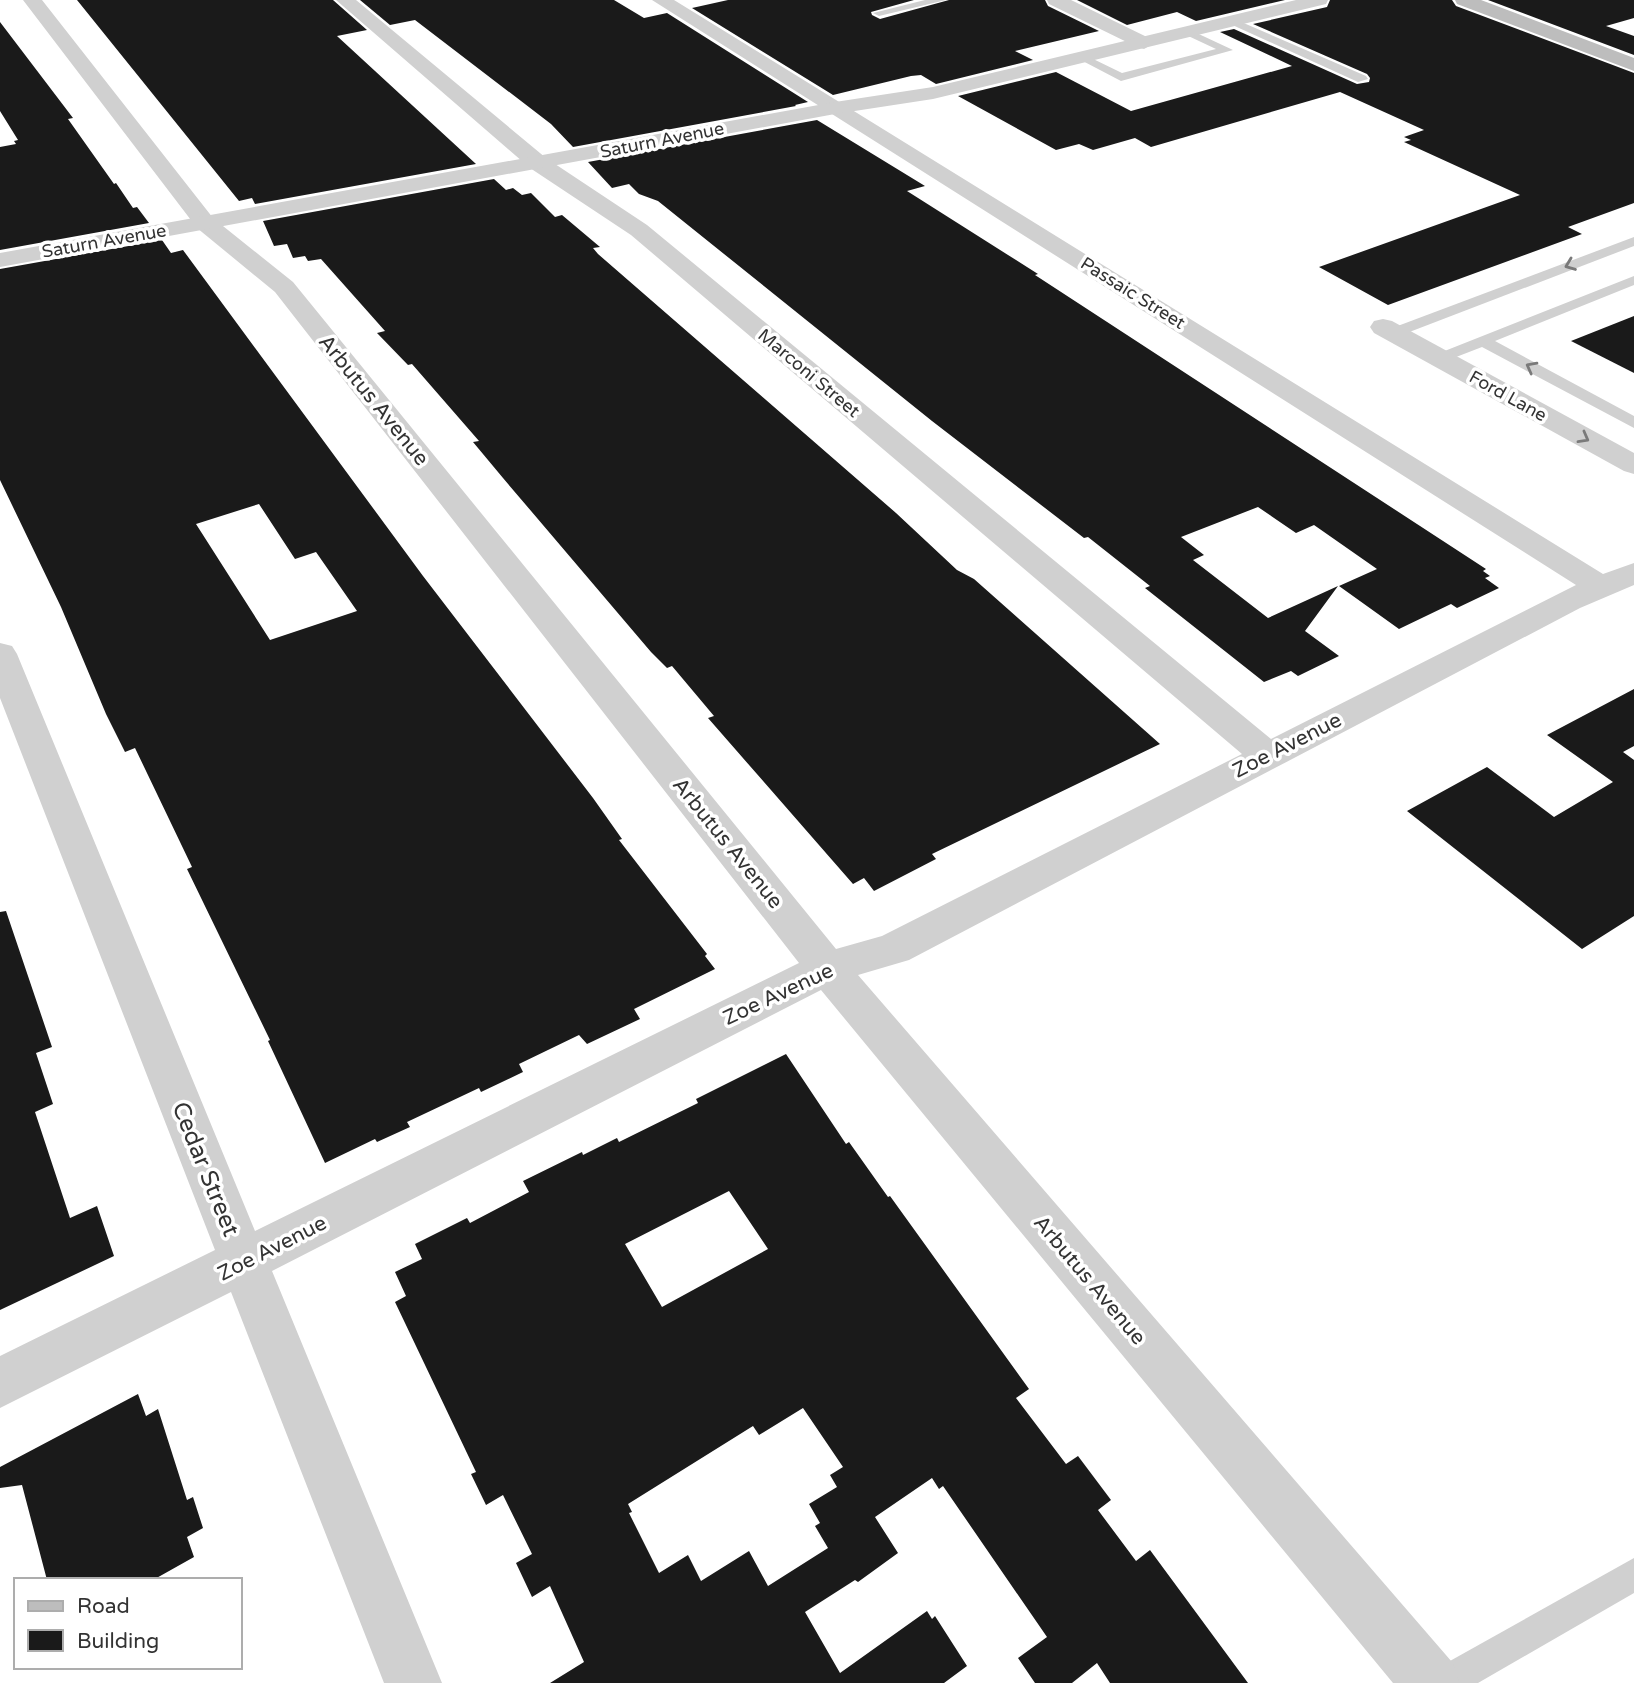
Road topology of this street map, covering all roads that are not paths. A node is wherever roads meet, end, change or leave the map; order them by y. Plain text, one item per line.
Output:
1 (32, 0) edge
2 (345, 0) edge
3 (662, 0) edge
4 (941, 0) edge
5 (1056, 0) edge
6 (1319, 0) edge
7 (1464, 0) edge
8 (879, 13) dead end
9 (1232, 22) junction
10 (1188, 32) junction
11 (1144, 43) junction
12 (1083, 58) junction
13 (1634, 65) edge
14 (1362, 79) dead end
15 (835, 107) junction
16 (538, 163) junction
17 (205, 222) junction
18 (1634, 241) edge
19 (0, 260) edge
20 (1634, 279) edge
21 (1388, 330) joint
22 (1483, 341) junction
23 (1438, 359) junction
24 (1634, 423) edge
25 (1634, 465) edge
26 (1618, 581) edge
27 (0, 654) edge
28 (1267, 755) junction
29 (827, 968) junction
30 (244, 1262) junction
31 (0, 1383) edge
32 (1634, 1575) edge
33 (413, 1683) edge
34 (1431, 1683) edge
35 (1444, 1683) edge

1 - 17 street, Arbutus Avenue
2 - 16 street, Marconi Street
3 - 15 street, Passaic Street
4 - 8 lane
5 - 11 street
6 - 9 street, Saturn Avenue
7 - 13 main road
9 - 10 street, Saturn Avenue
9 - 14 lane
10 - 11 street, Saturn Avenue
10 - 12 lane
11 - 12 street, Saturn Avenue
12 - 15 street, Saturn Avenue
15 - 16 street, Saturn Avenue
15 - 26 street, Passaic Street
16 - 17 street, Saturn Avenue
16 - 28 street, Marconi Street
17 - 19 street, Saturn Avenue
17 - 29 street, Arbutus Avenue
18 -> 21 lane
20 - 22 lane
21 - 23 street, Ford Lane
22 - 23 lane
24 -> 22 lane
23 -> 25 street, Ford Lane
26 - 28 street, Zoe Avenue
27 - 30 street, Cedar Street
28 - 29 street, Zoe Avenue
29 - 30 street, Zoe Avenue
29 - 34 street, Arbutus Avenue
30 - 31 street, Zoe Avenue
30 - 33 street, Cedar Street
32 - 35 lane

